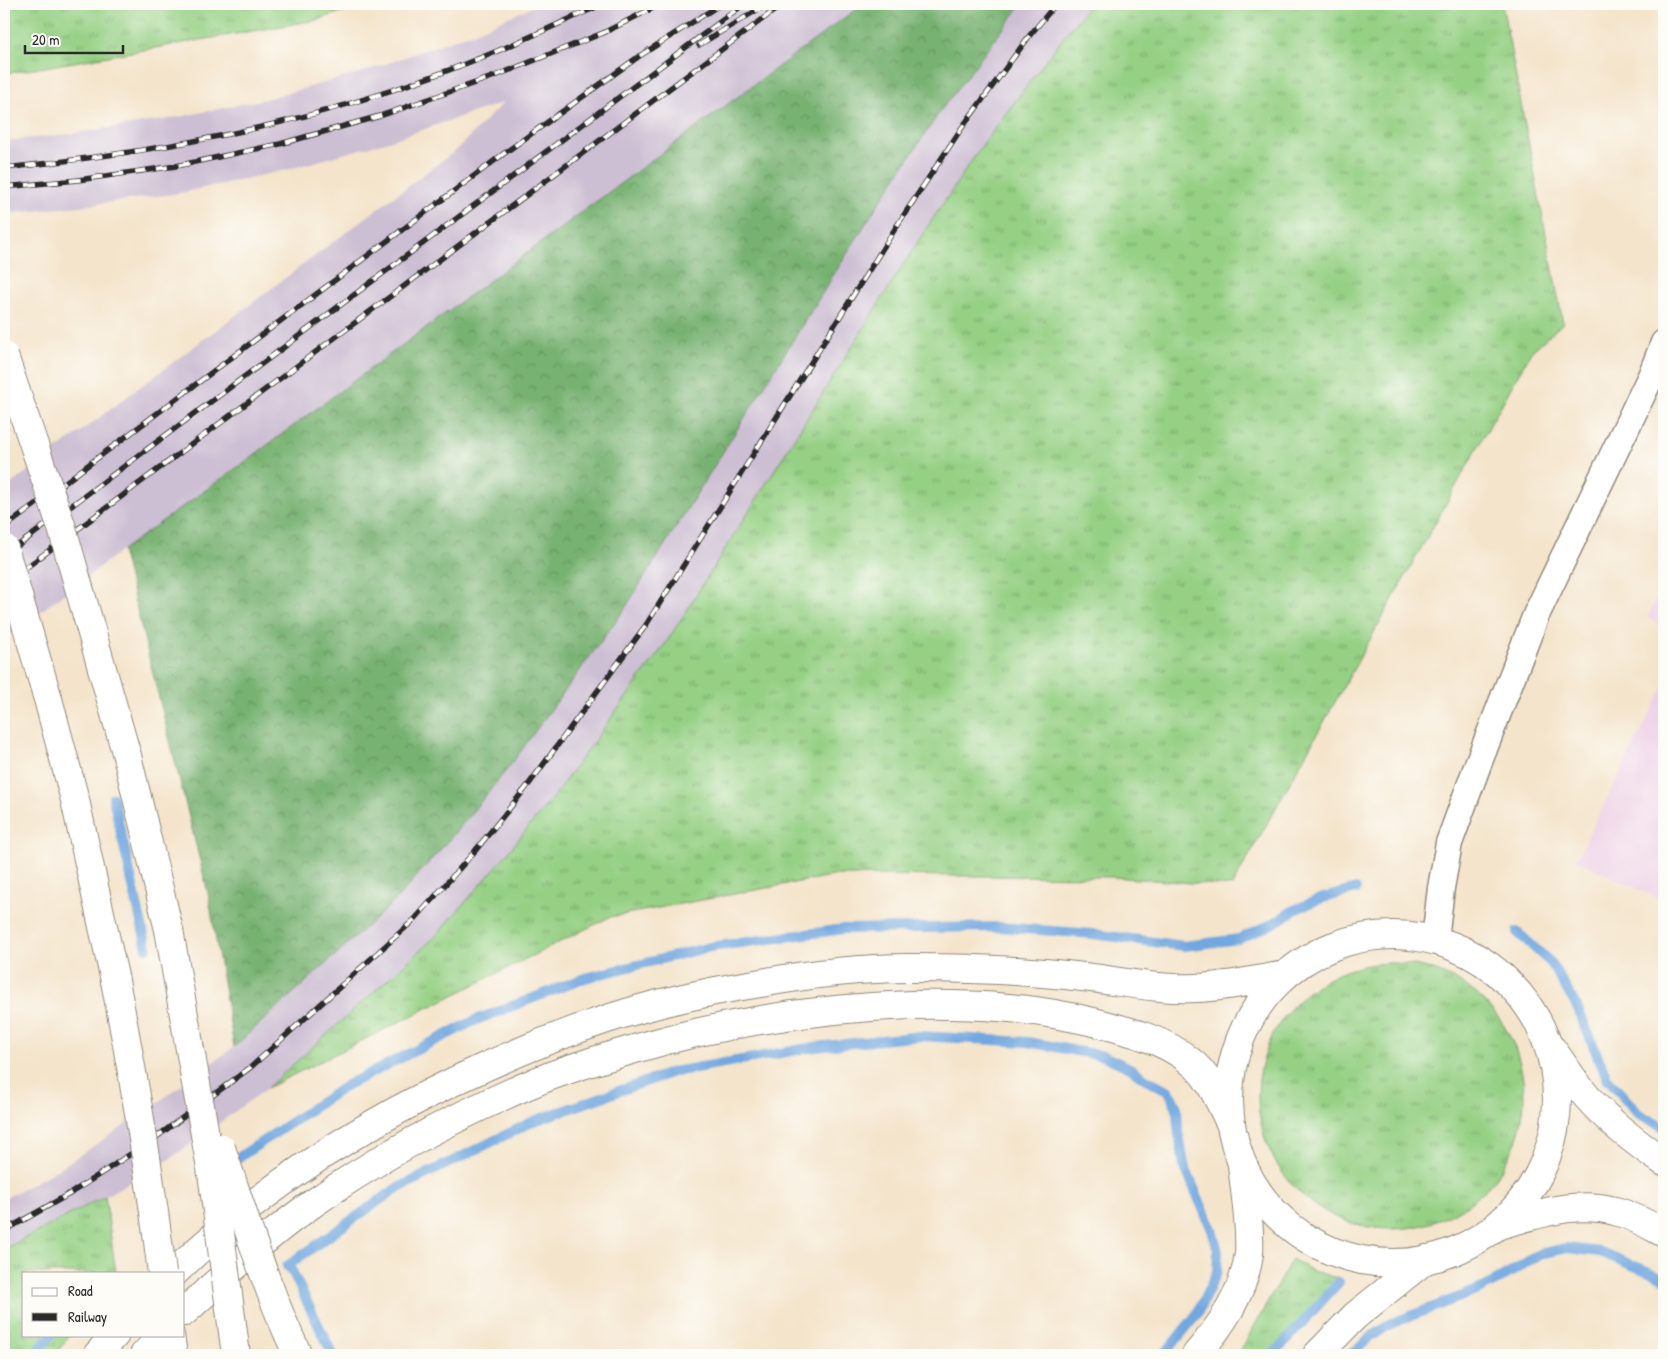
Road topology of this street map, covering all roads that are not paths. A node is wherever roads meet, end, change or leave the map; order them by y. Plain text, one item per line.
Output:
1 (1664, 343) edge
2 (4, 356) edge
3 (4, 548) edge
4 (1435, 940) junction
5 (1285, 975) junction
6 (1547, 1042) junction
7 (196, 1080) junction
8 (1231, 1125) junction
9 (1664, 1162) edge
10 (1242, 1165) junction
11 (1498, 1225) junction
12 (1664, 1233) edge
13 (1426, 1259) junction
14 (162, 1272) edge
15 (175, 1272) edge
16 (185, 1311) edge
17 (114, 1336) edge
18 (161, 1336) edge
19 (170, 1336) edge
20 (97, 1355) edge
21 (144, 1355) edge
22 (173, 1355) edge
23 (236, 1355) edge
24 (298, 1355) edge
25 (1196, 1355) edge
26 (1317, 1355) edge

1 - 4 street
2 - 7 main road, bridge
3 - 14 main road, bridge
4 - 5 main road
4 - 6 main road
5 - 8 main road
5 - 15 main road
6 - 9 main road
6 - 11 main road
7 - 23 main road, bridge
7 - 24 main road, bridge
8 - 10 main road
8 - 16 main road
10 - 13 main road
10 - 25 main road
11 - 12 main road
11 - 13 main road
13 - 26 main road
17 - 20 main road
18 - 21 main road
19 - 22 main road

